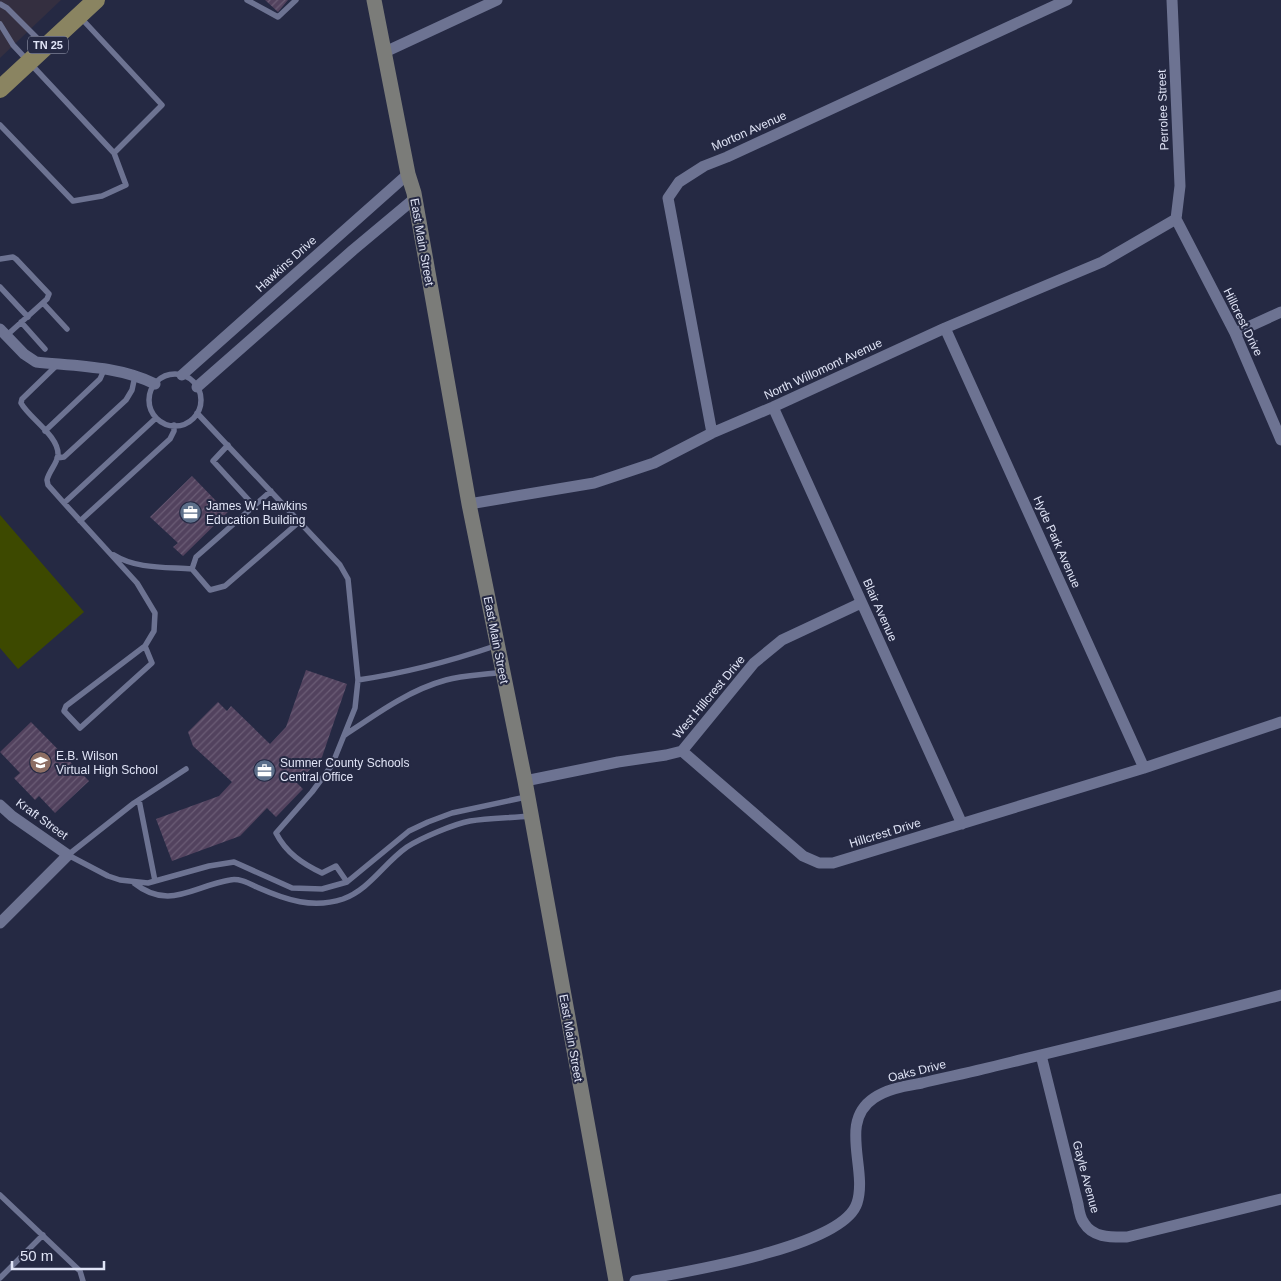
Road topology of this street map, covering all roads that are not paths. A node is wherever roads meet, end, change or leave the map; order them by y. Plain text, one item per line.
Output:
1 (96, 0) edge
2 (247, 0) edge
3 (296, 0) edge
4 (374, 0) edge
5 (497, 0) edge
6 (1067, 0) edge
7 (1172, 0) edge
8 (0, 4) edge
9 (79, 16) junction
10 (0, 24) edge
11 (46, 46) junction
12 (385, 52) junction
13 (29, 62) junction
14 (0, 89) edge
15 (0, 125) edge
16 (114, 153) junction
17 (408, 174) junction
18 (414, 199) junction
19 (1176, 219) junction
20 (0, 259) edge
21 (0, 287) edge
22 (43, 303) junction
23 (1281, 312) edge
24 (28, 317) junction
25 (21, 322) junction
26 (945, 328) junction
27 (67, 329) dead end
28 (3, 333) edge
29 (1235, 333) junction
30 (45, 349) dead end
31 (57, 364) junction
32 (104, 370) junction
33 (182, 375) junction
34 (135, 376) junction
35 (155, 384) junction
36 (197, 387) junction
37 (773, 407) junction
38 (197, 413) junction
39 (156, 418) junction
40 (174, 425) junction
41 (45, 431) junction
42 (712, 433) junction
43 (1281, 440) edge
44 (228, 445) junction
45 (57, 458) junction
46 (271, 491) junction
47 (64, 503) junction
48 (469, 504) junction
49 (254, 506) junction
50 (80, 521) junction
51 (300, 522) junction
52 (108, 551) junction
53 (192, 569) junction
54 (861, 603) junction
55 (498, 645) junction
56 (144, 646) junction
57 (503, 672) junction
58 (358, 680) junction
59 (1281, 722) edge
60 (345, 735) junction
61 (682, 751) junction
62 (1144, 768) junction
63 (186, 769) dead end
64 (525, 781) junction
65 (527, 796) junction
66 (139, 800) junction
67 (0, 805) edge
68 (530, 816) junction
69 (962, 824) junction
70 (68, 855) junction
71 (132, 881) junction
72 (155, 881) junction
73 (348, 882) junction
74 (0, 923) edge
75 (1281, 995) edge
76 (1041, 1055) junction
77 (0, 1194) edge
78 (1281, 1199) edge
79 (43, 1236) junction
80 (0, 1278) edge
81 (84, 1281) edge
82 (616, 1281) edge
83 (635, 1281) edge

1 - 9 main road, TN 25
2 - 3 lane
4 - 12 street, East Main Street
5 - 12 street
6 - 42 street, Morton Avenue
7 - 19 street, Perrolee Street
8 - 11 lane
9 - 11 main road, TN 25
9 - 16 lane
10 - 13 lane
11 - 13 main road, TN 25
12 - 17 street, East Main Street
13 - 14 main road, TN 25
13 - 16 lane
15 - 16 lane
17 - 18 street, East Main Street
17 - 33 street, Hawkins Drive
18 - 36 street
18 - 48 street, East Main Street
19 - 26 street, North Willomont Avenue
19 - 29 street, Hillcrest Drive
20 - 22 lane
21 - 24 lane
22 - 24 lane
22 - 27 lane
23 - 29 street
24 - 25 lane
25 - 28 lane
25 - 30 lane
26 - 37 street, North Willomont Avenue
26 - 62 street, Hyde Park Avenue
28 - 31 street
29 - 43 street, Hillcrest Drive
31 - 32 street
31 - 41 lane
32 - 34 street
32 - 41 lane
33 - 35 lane, Hawkins Drive
33 - 36 lane
34 - 35 street
34 - 45 lane
35 - 39 lane
36 - 38 lane
37 - 42 street, North Willomont Avenue
37 - 54 street, Blair Avenue
38 - 40 lane
38 - 44 lane
39 - 40 lane
39 - 47 lane
40 - 50 lane
41 - 45 lane
42 - 48 street, North Willomont Avenue
44 - 46 lane
44 - 49 lane
45 - 47 lane
46 - 49 lane
46 - 51 lane
47 - 50 lane
48 - 55 street, East Main Street
49 - 53 lane
50 - 52 lane
51 - 53 lane
51 - 58 lane
52 - 53 lane
52 - 56 lane
54 - 61 street, West Hillcrest Drive
54 - 69 street, Blair Avenue
55 - 57 street, East Main Street
55 - 58 lane
56 - 56 lane
57 - 60 lane
57 - 64 street, East Main Street
58 - 60 lane
59 - 62 street, Hillcrest Drive
60 - 73 lane
61 - 64 street
61 - 69 street, Hillcrest Drive
62 - 69 street, Hillcrest Drive
63 - 66 lane
64 - 65 street, East Main Street
65 - 68 street, East Main Street
65 - 73 lane
66 - 70 lane
66 - 72 lane
67 - 70 street, Kraft Street
68 - 71 lane
68 - 82 street, East Main Street
70 - 71 lane
70 - 74 street
71 - 72 lane
72 - 73 lane
75 - 76 street, Oaks Drive
76 - 78 street, Gayle Avenue
76 - 83 street, Oaks Drive
77 - 79 lane
79 - 80 lane
79 - 81 lane

